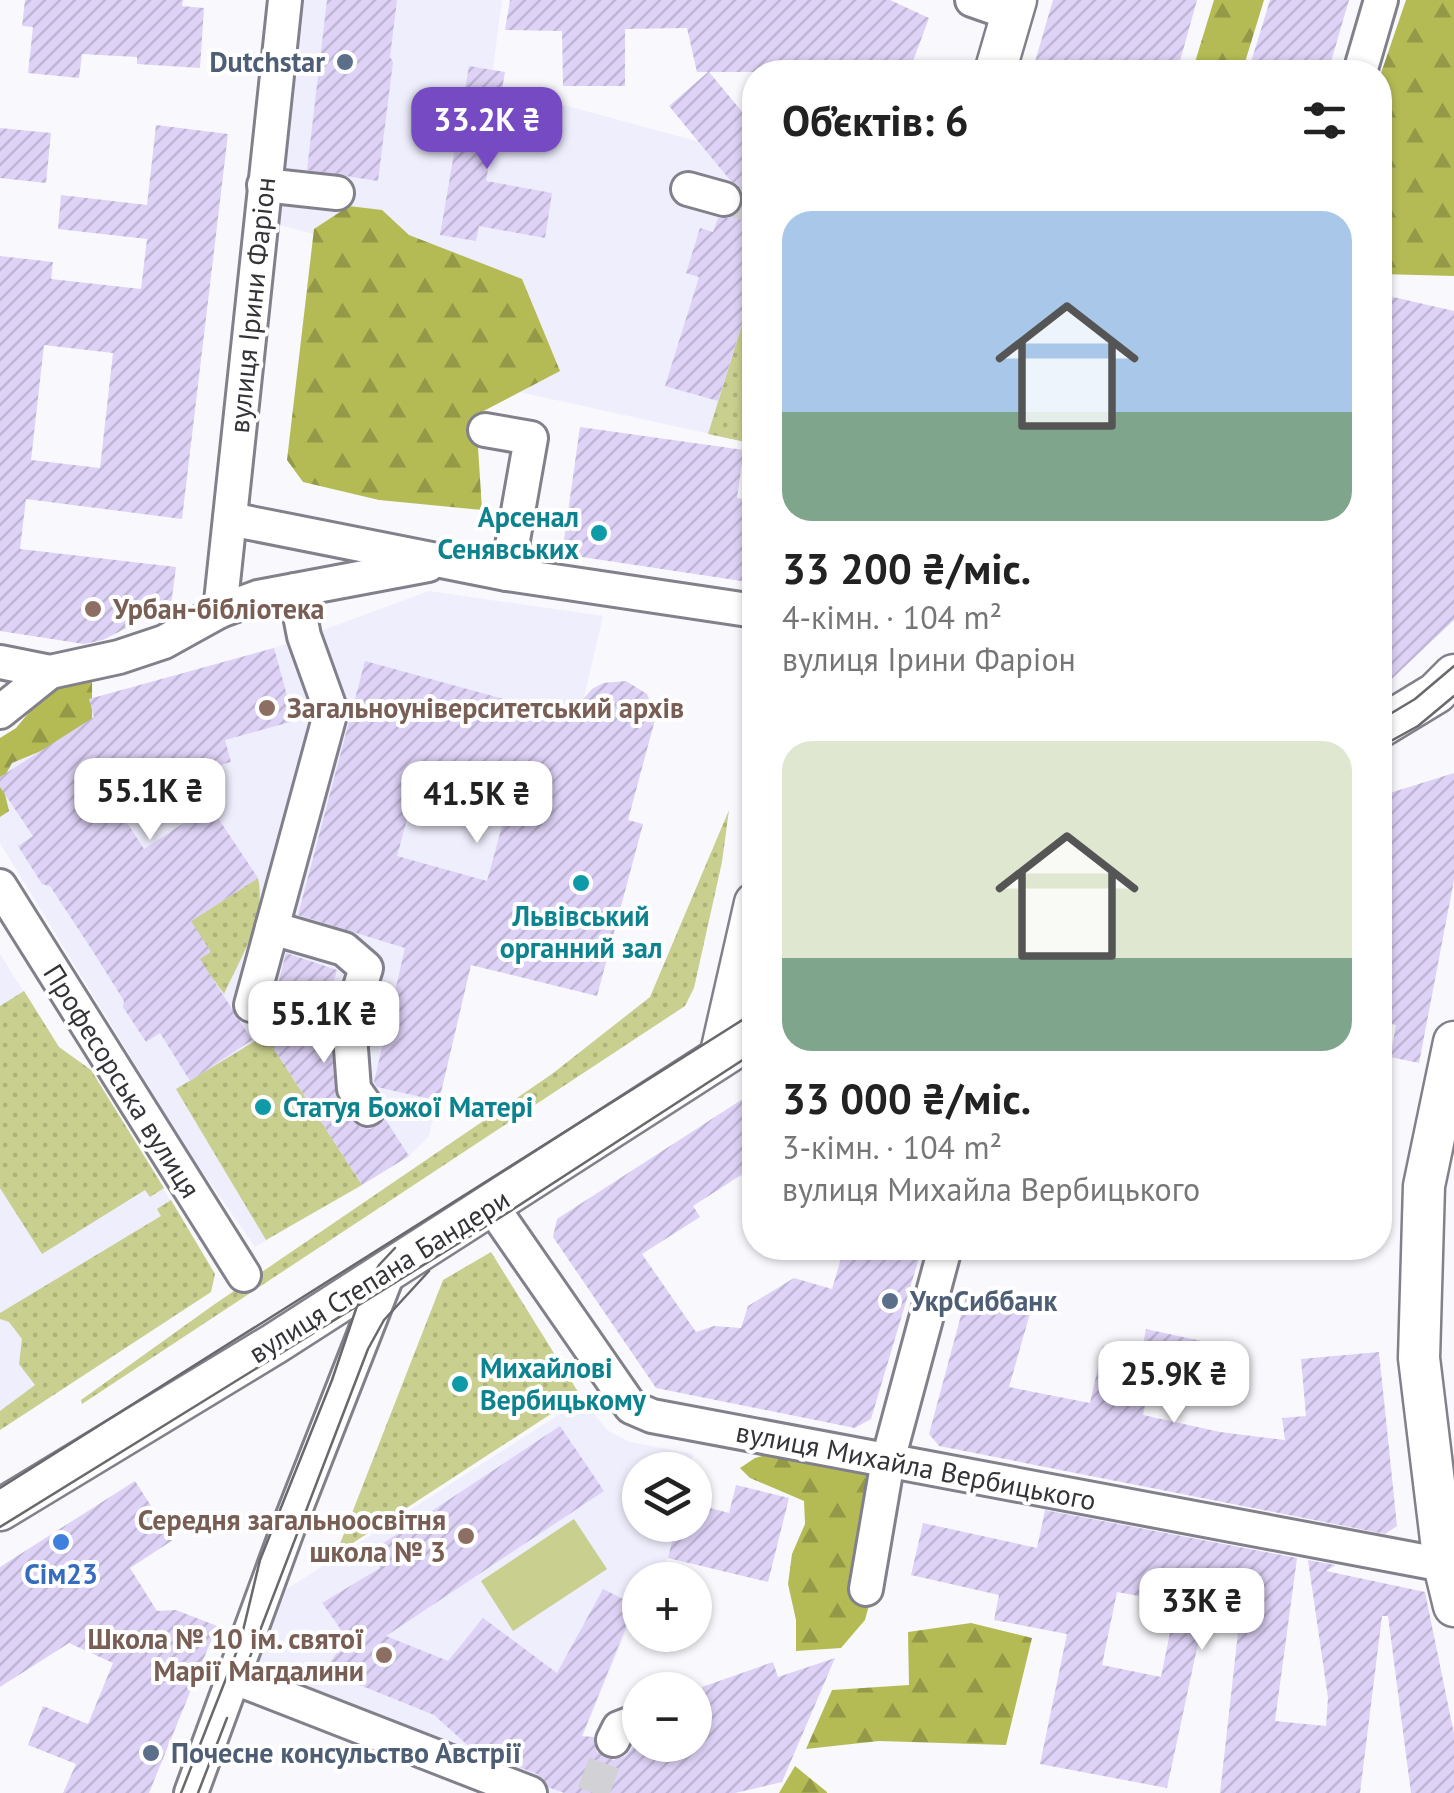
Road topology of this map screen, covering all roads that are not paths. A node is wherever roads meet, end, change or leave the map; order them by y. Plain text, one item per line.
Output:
1 (285, 0) edge
2 (972, 0) edge
3 (1381, 0) edge
4 (1014, 7) edge
5 (999, 60) edge
6 (1364, 60) edge
7 (264, 185) junction
8 (688, 189) dead end
9 (337, 193) dead end
10 (724, 198) tunnel mouth
11 (485, 430) dead end
12 (230, 519) junction
13 (442, 562) junction
14 (507, 574) junction
15 (295, 590) junction
16 (742, 609) edge
17 (220, 611) junction
18 (0, 662) edge
19 (50, 672) junction
20 (1448, 689) edge
21 (0, 712) edge
22 (1392, 720) edge
23 (0, 886) edge
24 (272, 928) junction
25 (742, 960) edge
26 (251, 1004) dead end
27 (1454, 1042) edge
28 (742, 1044) edge
29 (720, 1057) junction
30 (368, 1110) dead end
31 (491, 1204) junction
32 (943, 1260) edge
33 (389, 1270) junction
34 (244, 1275) dead end
35 (888, 1460) junction
36 (0, 1510) edge
37 (1444, 1565) junction
38 (866, 1589) dead end
39 (1454, 1606) edge
40 (235, 1678) junction
41 (622, 1727) edge
42 (613, 1740) tunnel mouth
43 (191, 1793) edge
44 (530, 1793) edge

1 - 7 street, вулиця Ірини Фаріон
2 - 4 street
3 - 6 street
4 - 5 main road
7 - 9 street
7 - 12 street, вулиця Ірини Фаріон
8 - 10 street
11 - 14 street
12 - 13 street
12 - 17 street, вулиця Ірини Фаріон
13 - 14 street
13 - 15 street
14 - 16 street
15 - 17 street
15 - 24 street
17 - 19 street
18 - 19 street
19 - 21 street
20 - 22 main road
23 - 34 street, Професорська вулиця
24 - 26 street
24 - 30 street
25 - 29 main road
27 - 37 main road
28 - 29 main road, вулиця Степана Бандери
29 - 31 main road, вулиця Степана Бандери
31 - 33 main road, вулиця Степана Бандери
31 - 35 street, вулиця Михайла Вербицького
32 - 35 street
33 - 36 main road, вулиця Степана Бандери
33 - 40 street
35 - 37 street, вулиця Михайла Вербицького
35 - 38 street
37 - 39 main road
40 - 43 street
40 - 44 street
41 - 42 street

